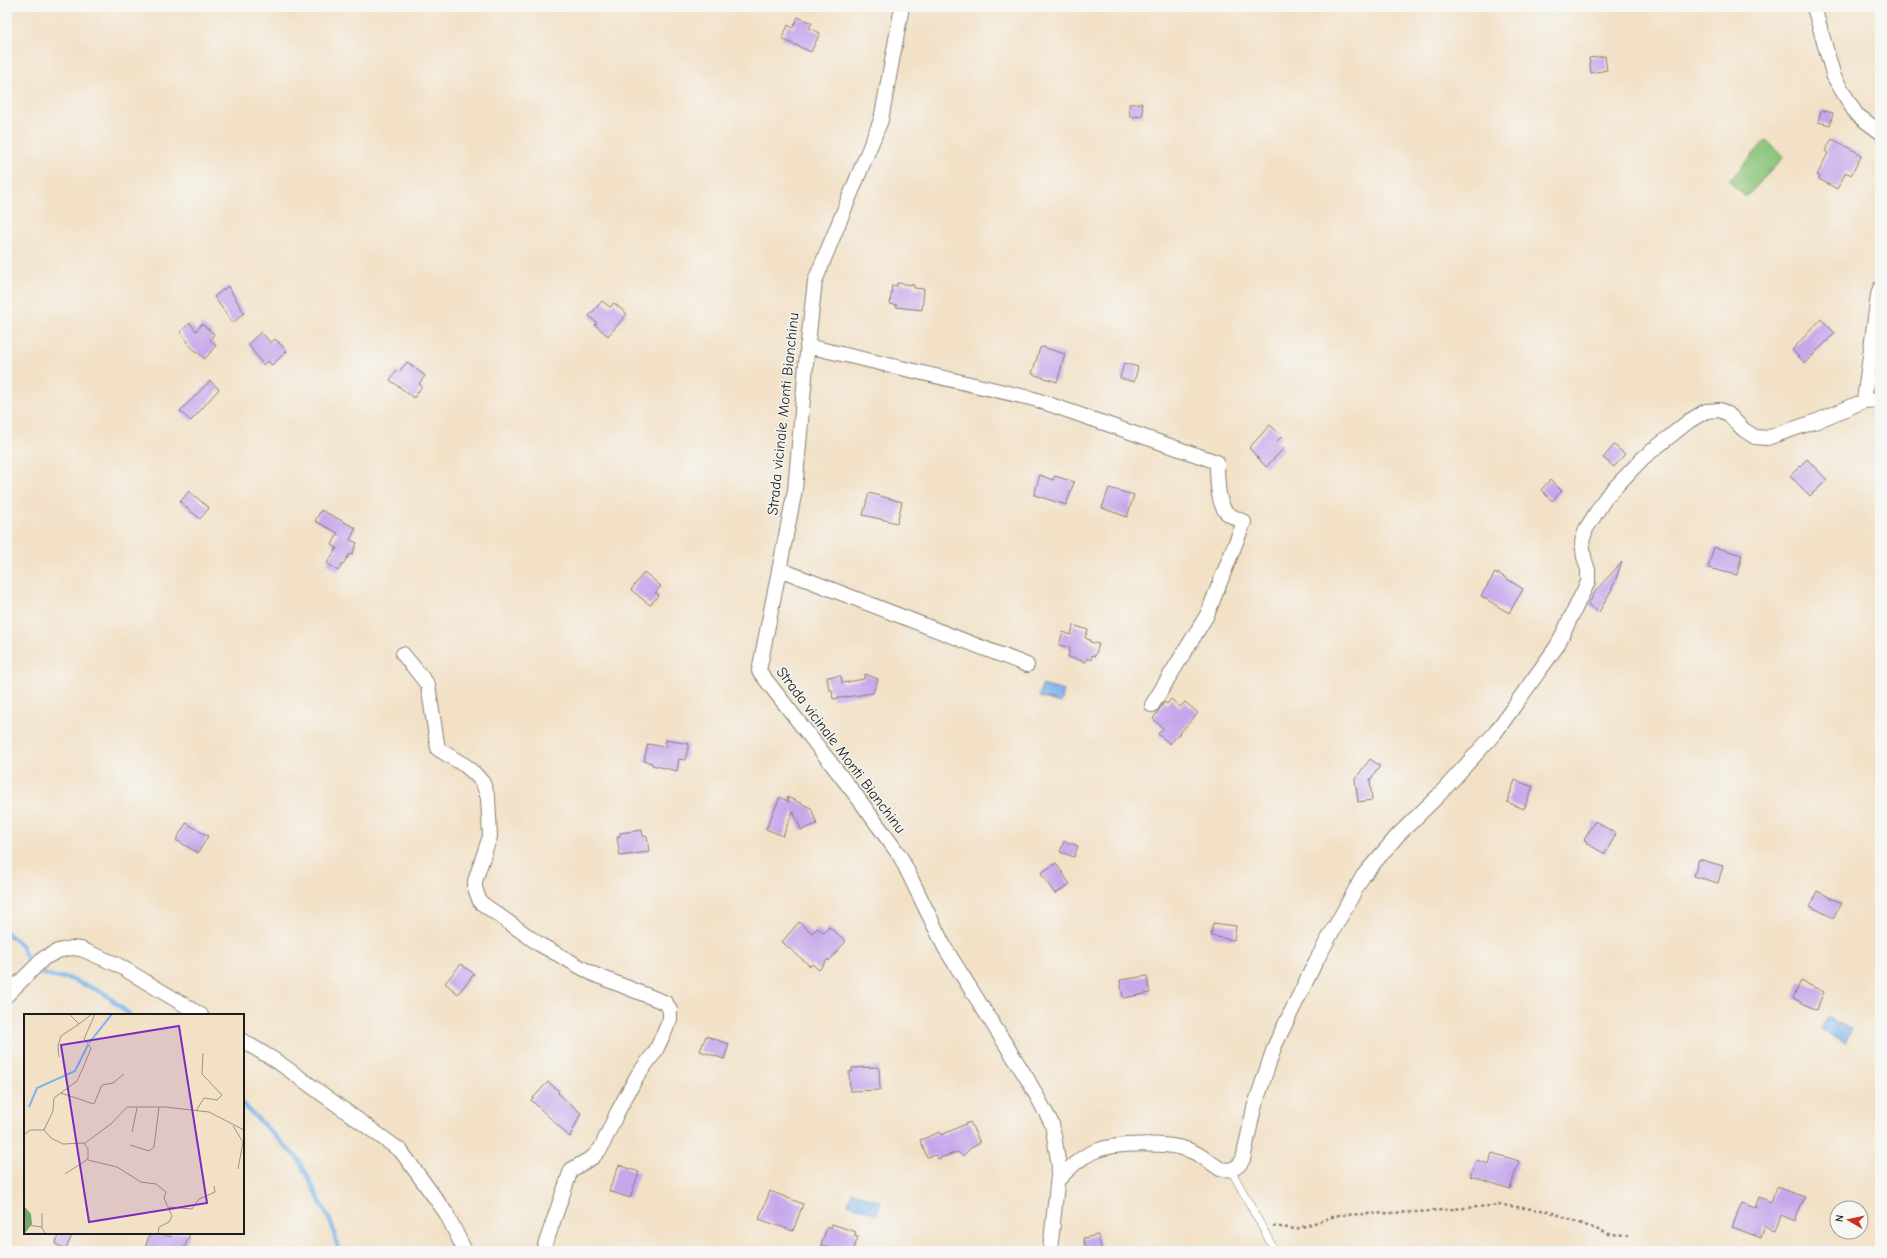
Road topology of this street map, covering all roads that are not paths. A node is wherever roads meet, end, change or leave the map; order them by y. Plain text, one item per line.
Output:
1 (902, 7) edge
2 (1814, 7) edge
3 (1880, 132) edge
4 (1880, 288) edge
5 (807, 346) junction
6 (1880, 400) edge
7 (1864, 401) junction
8 (779, 569) junction
9 (403, 654) dead end
10 (1027, 665) dead end
11 (1152, 705) dead end
12 (7, 995) edge
13 (199, 1014) edge
14 (244, 1042) edge
15 (1231, 1170) junction
16 (1058, 1180) junction
17 (465, 1251) edge
18 (544, 1251) edge
19 (1050, 1251) edge
20 (1275, 1251) edge

1 - 5 street, Strada vicinale Monti Bianchinu
2 - 3 street
4 - 7 street
5 - 8 street, Strada vicinale Monti Bianchinu
5 - 11 street
6 - 7 street
7 - 15 street
8 - 10 street
8 - 16 street, Strada vicinale Monti Bianchinu
9 - 18 street
12 - 13 street
14 - 17 street
15 - 16 street
15 - 20 lane
16 - 19 street, Strada vicinale Monti Bianchinu

